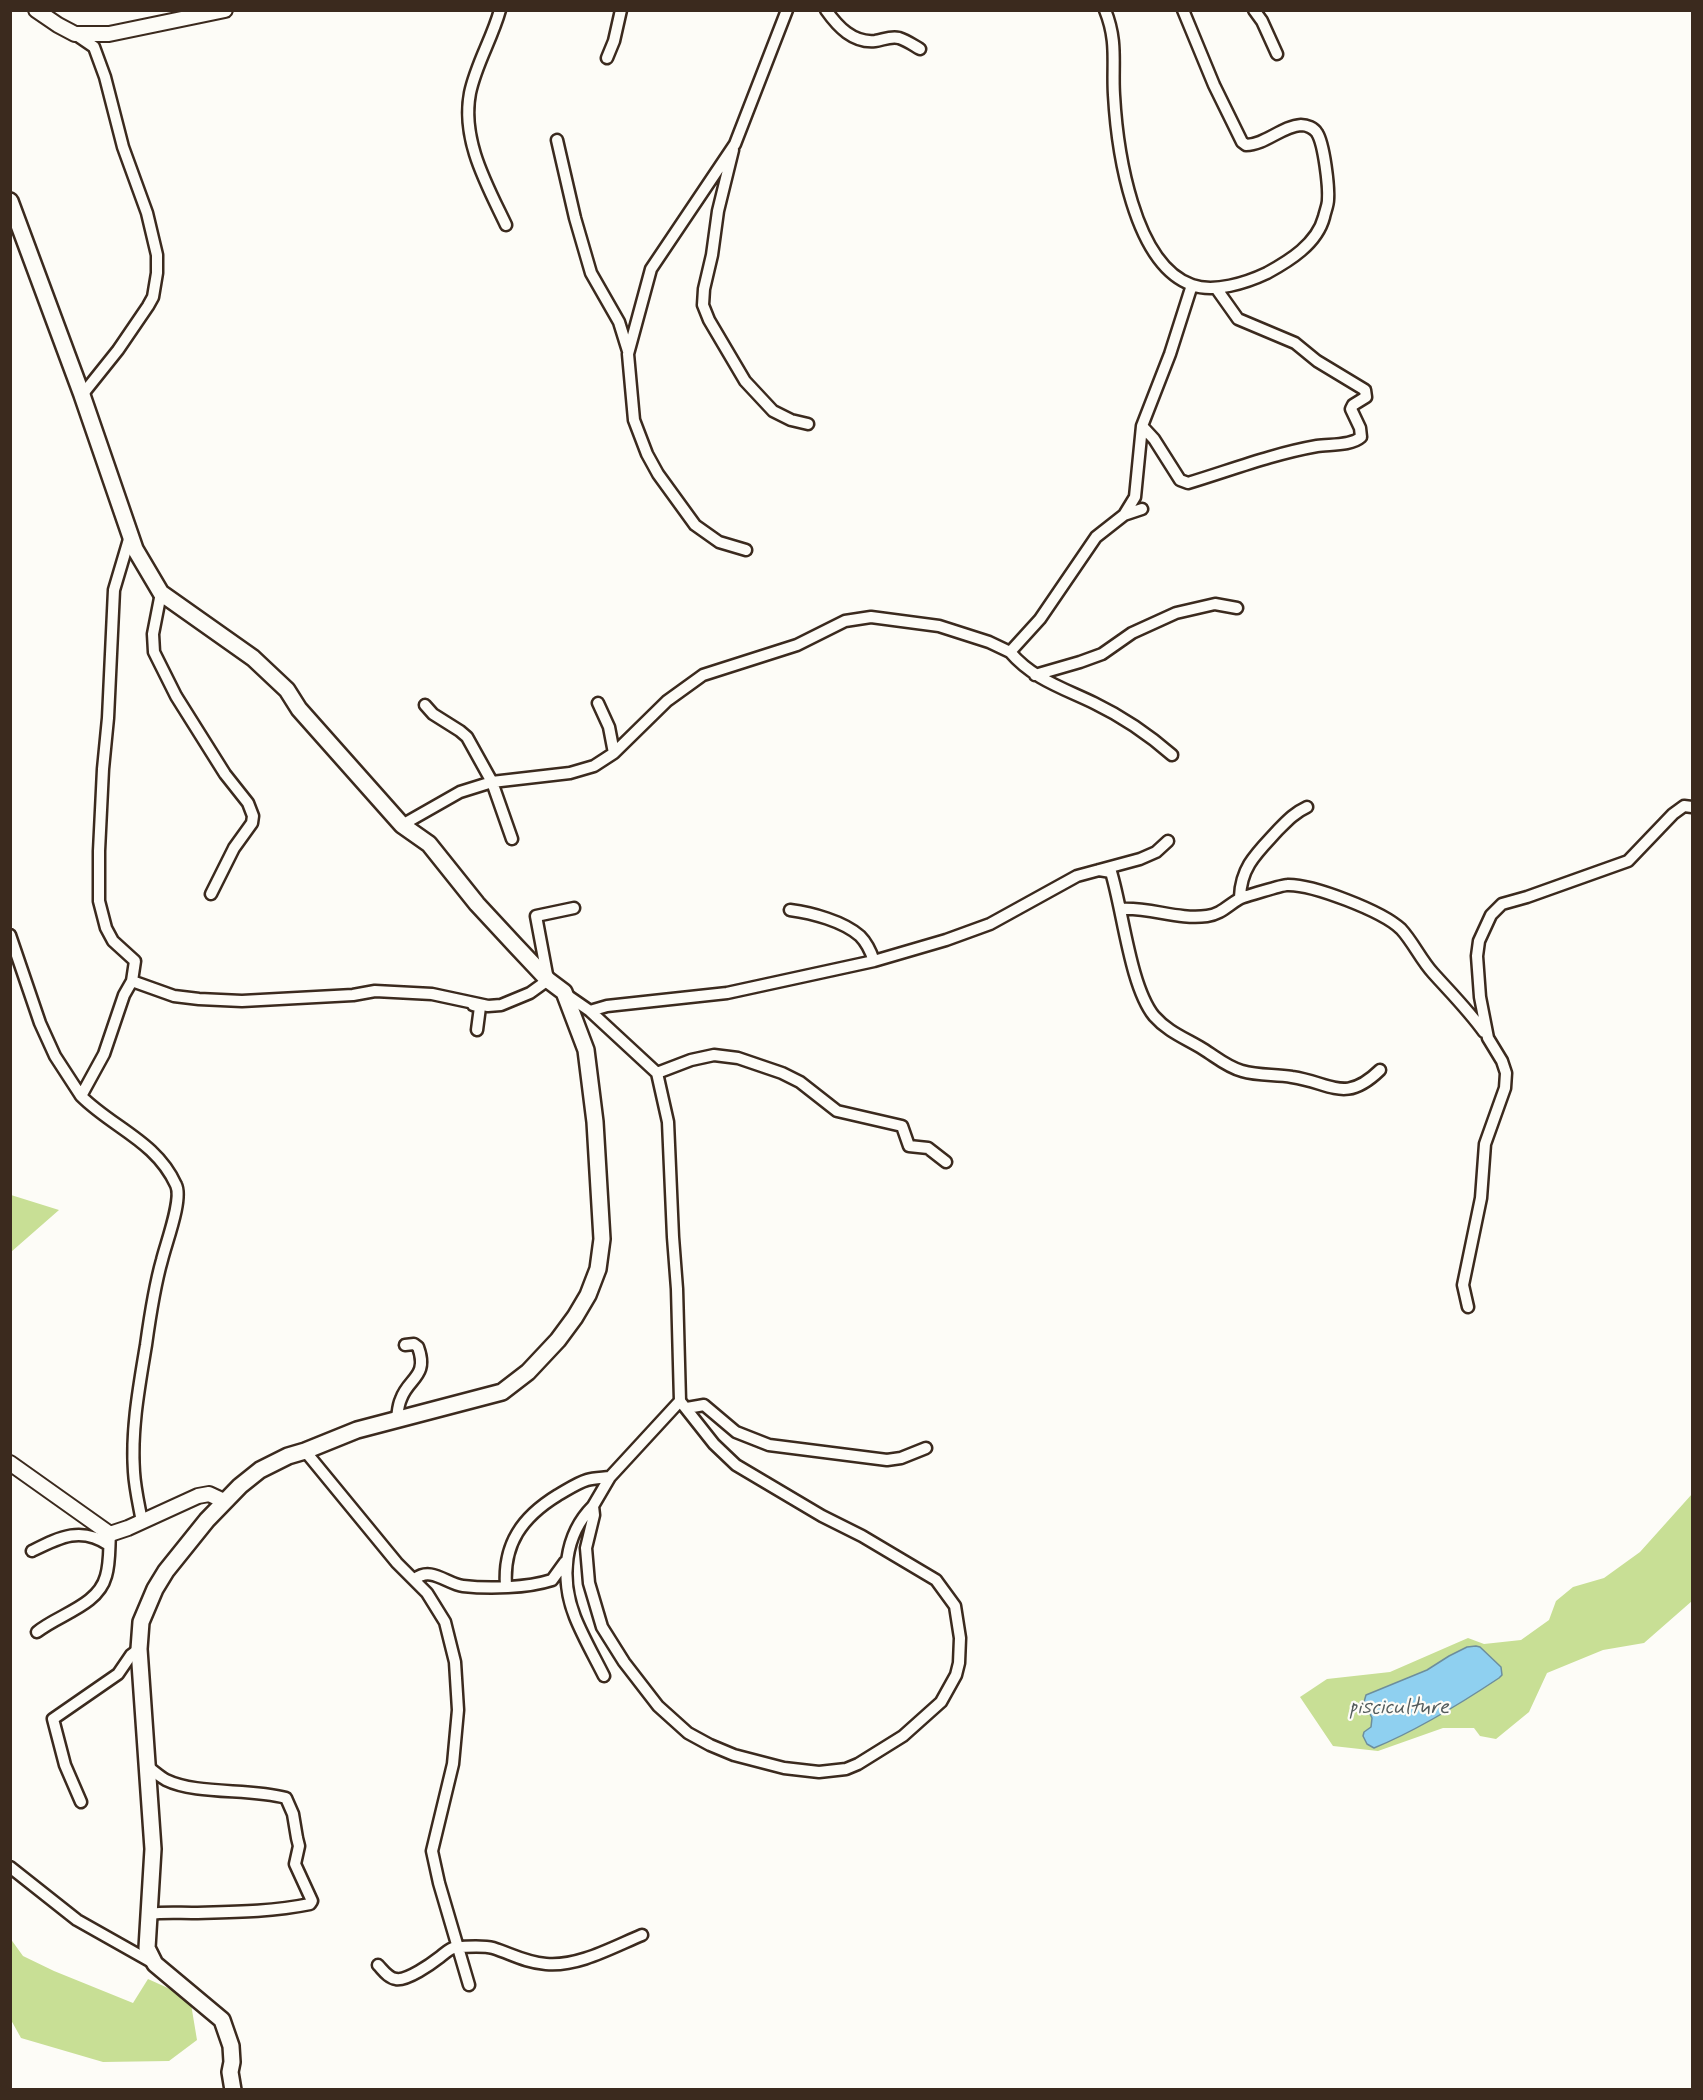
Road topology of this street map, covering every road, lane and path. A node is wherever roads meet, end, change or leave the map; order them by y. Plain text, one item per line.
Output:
1 (36, 10) edge
2 (225, 10) edge
3 (500, 10) edge
4 (621, 10) edge
5 (787, 10) edge
6 (826, 10) edge
7 (1105, 10) edge
8 (1183, 10) edge
9 (1254, 10) edge
10 (75, 34) junction
11 (920, 49) dead end
12 (1277, 54) dead end
13 (607, 58) dead end
14 (557, 140) dead end
15 (735, 144) junction
16 (10, 201) edge
17 (506, 225) dead end
18 (1192, 285) junction
19 (1216, 288) junction
20 (628, 354) junction
21 (82, 395) junction
22 (808, 424) dead end
23 (1142, 426) junction
24 (1142, 509) dead end
25 (1124, 515) junction
26 (130, 536) junction
27 (746, 550) dead end
28 (161, 593) junction
29 (1237, 608) dead end
30 (1010, 652) junction
31 (1035, 675) junction
32 (598, 704) dead end
33 (424, 705) dead end
34 (614, 753) junction
35 (1172, 755) dead end
36 (492, 782) junction
37 (1306, 807) dead end
38 (1692, 807) edge
39 (402, 825) junction
40 (512, 839) dead end
41 (1168, 841) dead end
42 (1099, 870) junction
43 (211, 894) dead end
44 (1240, 897) junction
45 (574, 908) dead end
46 (1121, 909) junction
47 (790, 910) dead end
48 (10, 935) edge
49 (874, 961) junction
50 (548, 980) junction
51 (132, 981) junction
52 (564, 992) junction
53 (473, 1004) junction
54 (590, 1011) junction
55 (477, 1030) dead end
56 (1488, 1038) junction
57 (1380, 1070) dead end
58 (657, 1073) junction
59 (81, 1096) junction
60 (946, 1162) dead end
61 (1468, 1307) dead end
62 (405, 1346) dead end
63 (683, 1405) junction
64 (397, 1419) junction
65 (926, 1448) dead end
66 (305, 1451) junction
67 (10, 1463) edge
68 (610, 1477) junction
69 (224, 1501) junction
70 (593, 1506) junction
71 (142, 1522) junction
72 (110, 1540) junction
73 (32, 1551) dead end
74 (566, 1560) junction
75 (415, 1580) junction
76 (506, 1587) junction
77 (37, 1632) dead end
78 (139, 1649) junction
79 (604, 1676) dead end
80 (147, 1767) junction
81 (81, 1802) dead end
82 (10, 1867) edge
83 (150, 1914) junction
84 (642, 1935) dead end
85 (459, 1948) junction
86 (155, 1964) junction
87 (378, 1965) dead end
88 (469, 1985) dead end
89 (233, 2090) edge

1 - 10 street
2 - 10 street
3 - 17 street
4 - 13 street
5 - 15 street
6 - 11 street
7 - 18 street
8 - 19 street
9 - 12 street
10 - 21 street
14 - 20 street
15 - 20 street
15 - 22 street
16 - 21 main road
18 - 19 street
18 - 23 street
19 - 23 street
20 - 27 street
21 - 26 main road
23 - 25 street
24 - 25 street
25 - 30 street
26 - 28 main road
26 - 51 street
28 - 39 main road
28 - 43 street
29 - 31 street
30 - 31 street
30 - 34 street
31 - 35 street
32 - 34 street
33 - 36 street
34 - 36 street
36 - 39 street
36 - 40 street
37 - 44 street
38 - 56 street
39 - 50 main road
41 - 42 street
42 - 46 street
42 - 49 street
44 - 46 street
44 - 56 street
45 - 50 street
46 - 57 street
47 - 49 street
48 - 59 street
49 - 54 street
50 - 52 main road
50 - 53 street
51 - 53 street
51 - 59 street
52 - 54 street
52 - 64 main road
53 - 55 street
54 - 58 street
56 - 61 street
58 - 60 street
58 - 63 street
59 - 71 street
62 - 64 street
63 - 65 street
63 - 68 street
63 - 70 street
64 - 66 main road
66 - 69 main road
66 - 75 street
67 - 72 street
68 - 70 street
68 - 76 street
69 - 71 street
69 - 78 main road
70 - 74 street
71 - 72 street
72 - 73 street
72 - 77 street
74 - 76 street
74 - 79 street
75 - 76 street
75 - 85 street
78 - 80 main road
78 - 81 street
80 - 83 main road
80 - 83 street
82 - 86 street
83 - 86 main road
84 - 85 street
85 - 87 street
85 - 88 street
86 - 89 main road

